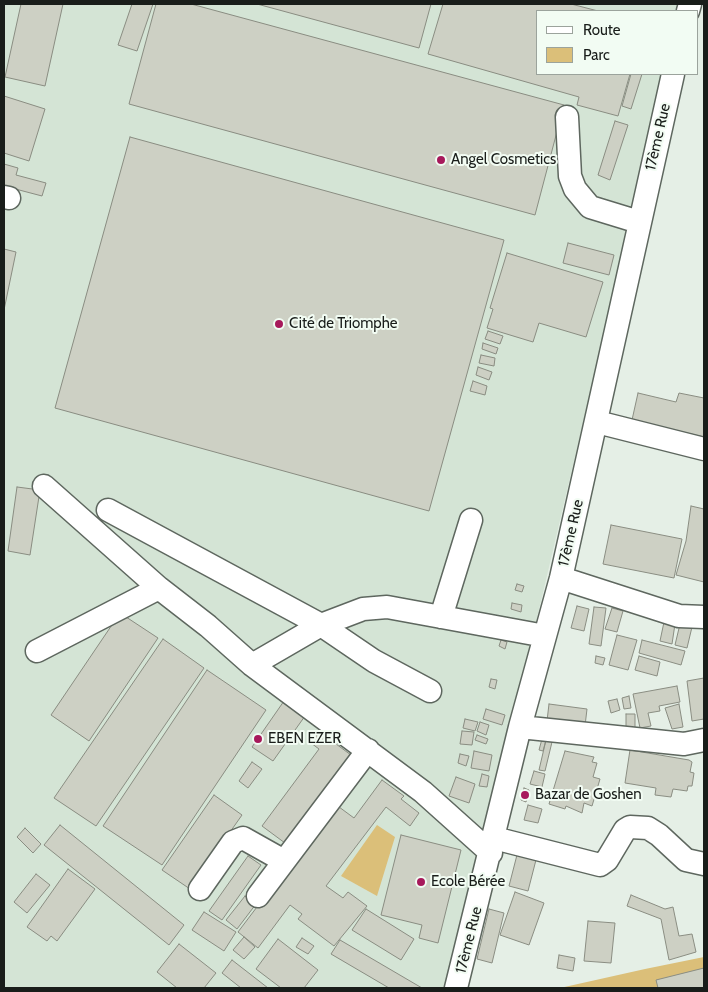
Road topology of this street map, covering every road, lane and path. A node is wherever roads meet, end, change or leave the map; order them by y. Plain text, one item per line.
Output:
1 (673, 75) edge
2 (567, 118) dead end
3 (639, 222) junction
4 (597, 422) junction
5 (704, 449) edge
6 (44, 486) dead end
7 (108, 510) dead end
8 (471, 520) dead end
9 (561, 578) junction
10 (159, 588) junction
11 (441, 617) junction
12 (704, 617) edge
13 (321, 625) junction
14 (545, 636) junction
15 (37, 651) dead end
16 (252, 665) junction
17 (430, 691) dead end
18 (520, 727) junction
19 (704, 740) edge
20 (368, 750) junction
21 (492, 846) junction
22 (284, 860) junction
23 (704, 864) edge
24 (200, 889) dead end
25 (258, 896) dead end
26 (456, 988) edge

1 - 3 street, 17ème Rue
2 - 3 street
3 - 4 street, 17ème Rue
4 - 5 street
4 - 9 street, 17ème Rue
6 - 10 street
7 - 13 street
8 - 11 street
9 - 12 street
9 - 14 street, 17ème Rue
10 - 15 street
10 - 16 street
11 - 13 street
11 - 14 street
13 - 16 street
13 - 17 street
14 - 18 street, 17ème Rue
16 - 20 street
18 - 19 street
18 - 21 street, 17ème Rue
20 - 21 street
20 - 22 street
21 - 23 street
21 - 26 street, 17ème Rue
22 - 24 street
22 - 25 street

